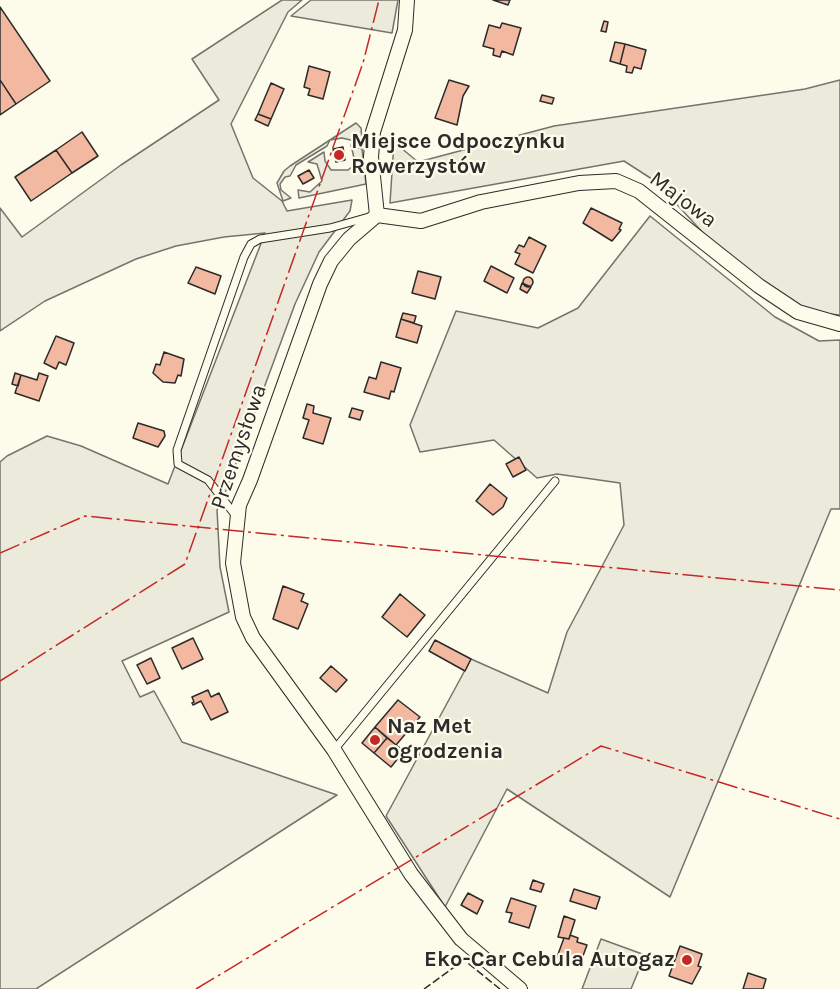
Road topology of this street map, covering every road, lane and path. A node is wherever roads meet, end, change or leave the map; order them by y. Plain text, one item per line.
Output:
1 (407, 0) edge
2 (377, 215) junction
3 (840, 324) edge
4 (555, 481) dead end
5 (236, 516) junction
6 (334, 750) junction
7 (520, 989) edge

1 - 2 street
2 - 3 street, Majowa
2 - 5 street, Przemysłowa
2 - 5 lane
4 - 6 lane
5 - 6 street, Przemysłowa
6 - 7 street, Przemysłowa

